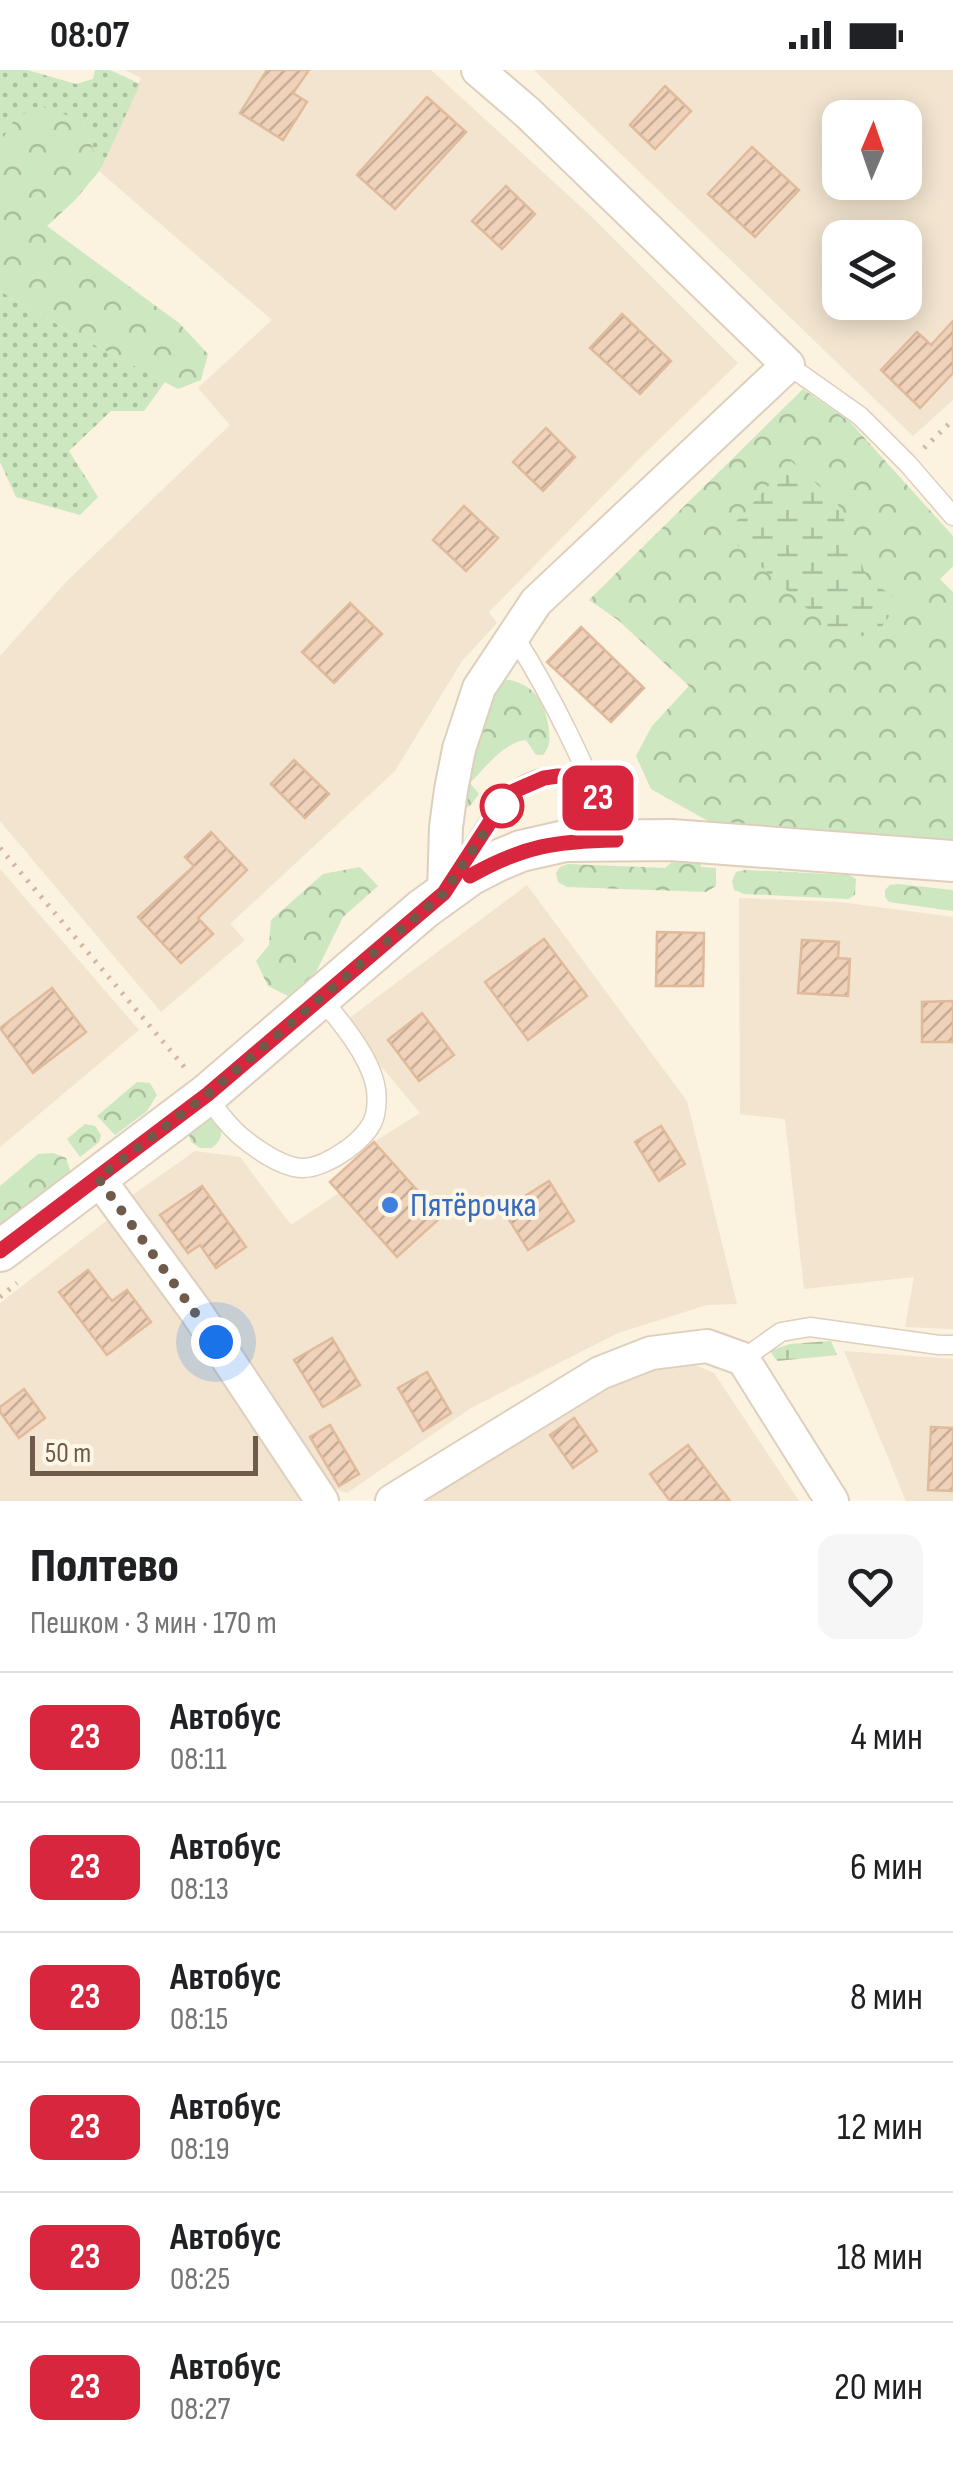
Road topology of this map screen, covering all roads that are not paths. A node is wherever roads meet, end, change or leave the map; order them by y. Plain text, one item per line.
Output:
1 (478, 70) edge
2 (788, 365) junction
3 (953, 516) edge
4 (514, 636) junction
5 (592, 784) junction
6 (616, 840) junction
7 (953, 861) edge
8 (444, 893) junction
9 (322, 998) junction
10 (208, 1094) junction
11 (98, 1178) junction
12 (0, 1252) edge
13 (953, 1345) edge
14 (742, 1358) junction
15 (322, 1501) edge
16 (392, 1501) edge
17 (832, 1501) edge

1 - 2 street
2 - 3 lane
2 - 4 street
4 - 5 lane
4 - 8 street
5 - 6 lane
5 - 8 lane
6 - 7 street
6 - 8 street
8 - 9 street
9 - 10 street
9 - 10 lane
10 - 11 street
11 - 12 street
11 - 15 street
13 - 14 lane
14 - 16 street
14 - 17 street

